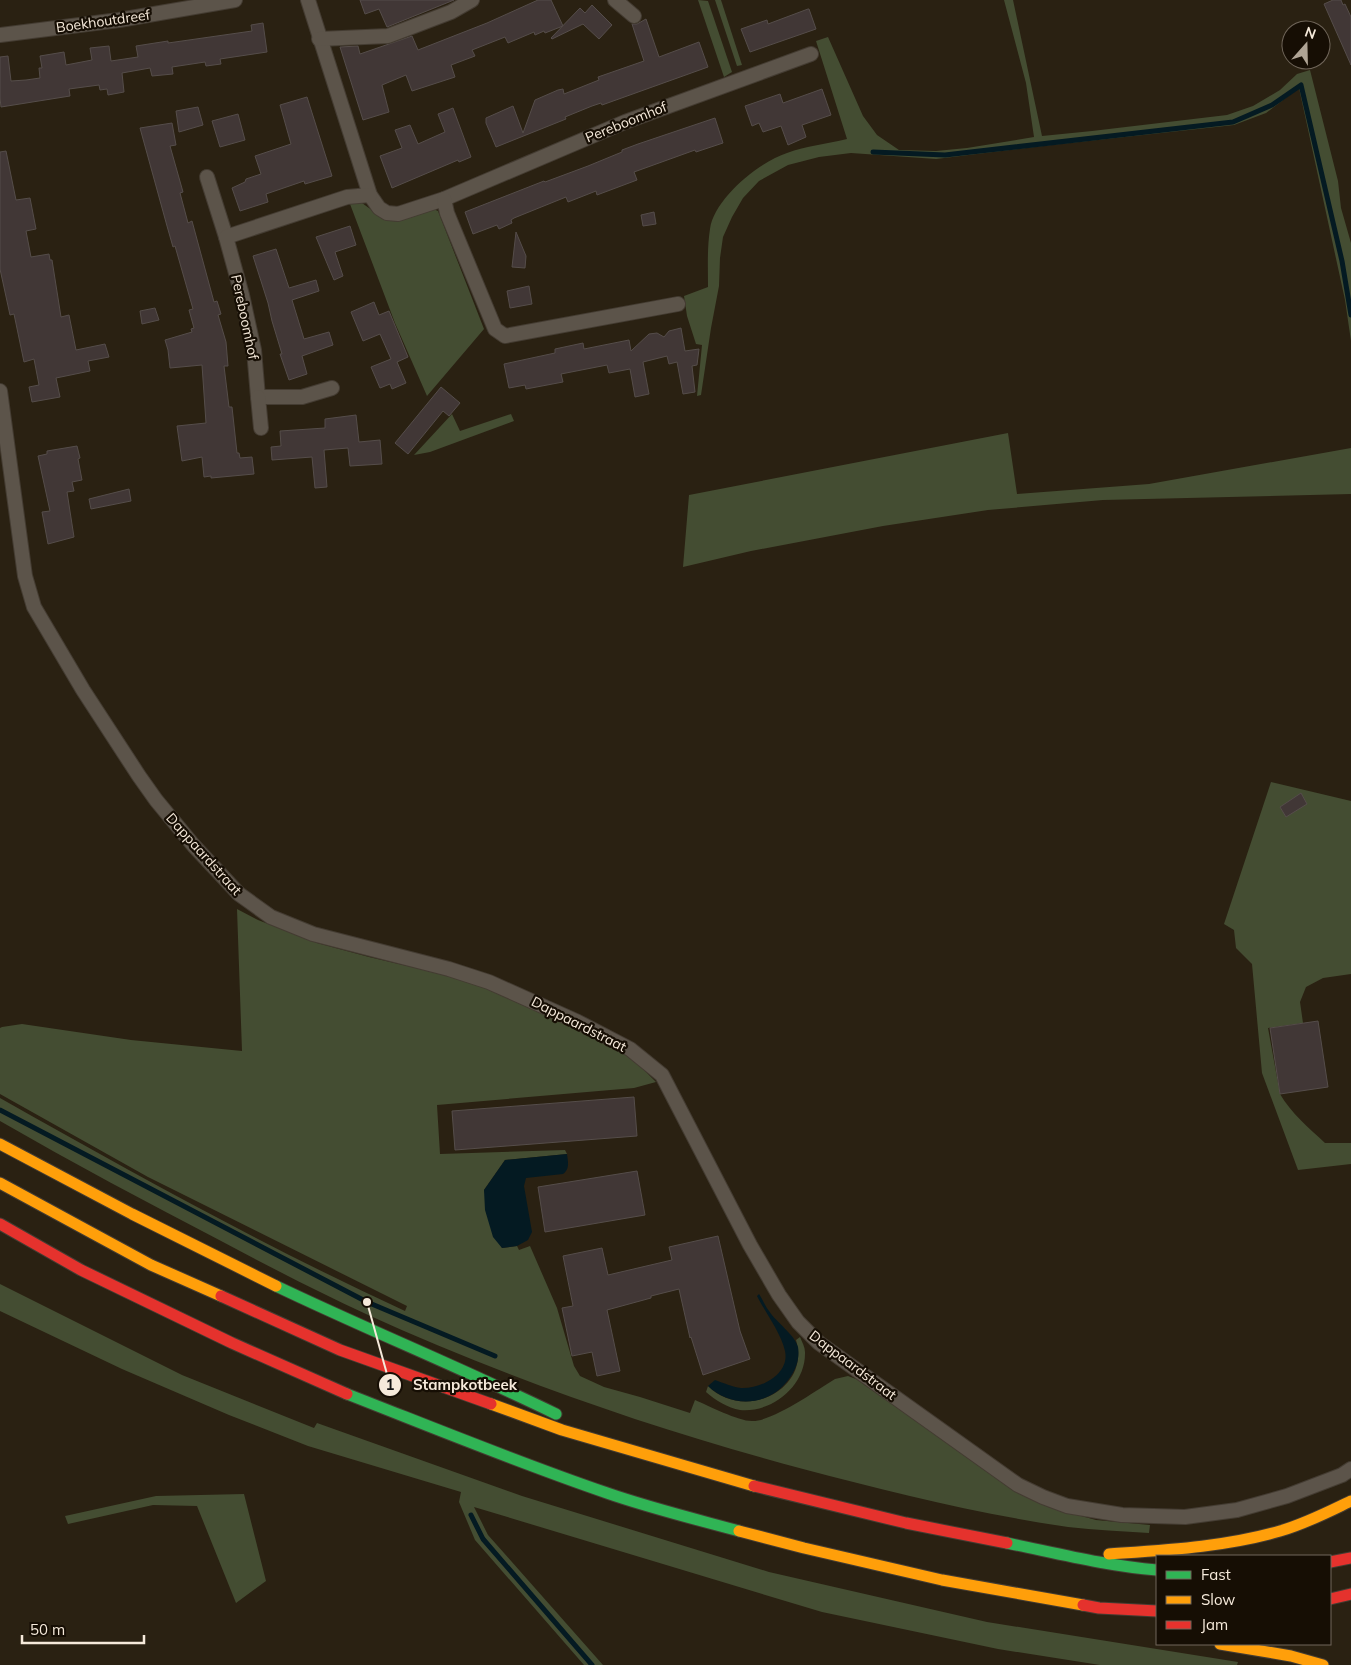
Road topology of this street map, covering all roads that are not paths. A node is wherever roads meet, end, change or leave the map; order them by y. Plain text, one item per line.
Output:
1 (235, 0) edge
2 (308, 0) edge
3 (472, 0) edge
4 (615, 0) edge
5 (634, 16) dead end
6 (0, 35) edge
7 (319, 39) junction
8 (811, 54) dead end
9 (207, 177) dead end
10 (370, 195) junction
11 (444, 198) junction
12 (226, 237) junction
13 (678, 304) dead end
14 (332, 388) dead end
15 (0, 391) edge
16 (258, 397) junction
17 (261, 428) dead end
18 (0, 1144) edge
19 (0, 1183) edge
20 (0, 1224) edge
21 (625, 1449) junction
22 (1351, 1469) edge
23 (1351, 1501) edge
24 (1074, 1557) junction
25 (1351, 1558) edge
26 (1331, 1562) edge
27 (1156, 1570) edge
28 (1351, 1594) edge
29 (1331, 1599) edge
30 (1099, 1608) junction
31 (1156, 1612) edge
32 (1141, 1621) dead end
33 (1226, 1645) edge
34 (1323, 1665) edge

1 - 6 street, Boekhoutdreef
2 - 7 street, Pereboomhof
3 - 7 street
4 - 5 street
7 - 10 street, Pereboomhof
8 - 11 street, Pereboomhof
9 - 12 street, Pereboomhof
10 - 11 street, Pereboomhof
10 - 12 street
11 - 13 street
12 - 16 street, Pereboomhof
14 - 16 street
15 - 22 street, Dappaardstraat
16 - 17 street, Pereboomhof
18 - 21 highway
19 - 21 highway
20 - 30 highway
21 - 24 highway
23 - 24 highway
24 - 27 highway
25 - 26 highway
28 - 29 highway
30 - 31 highway
30 - 32 highway
33 - 34 highway

